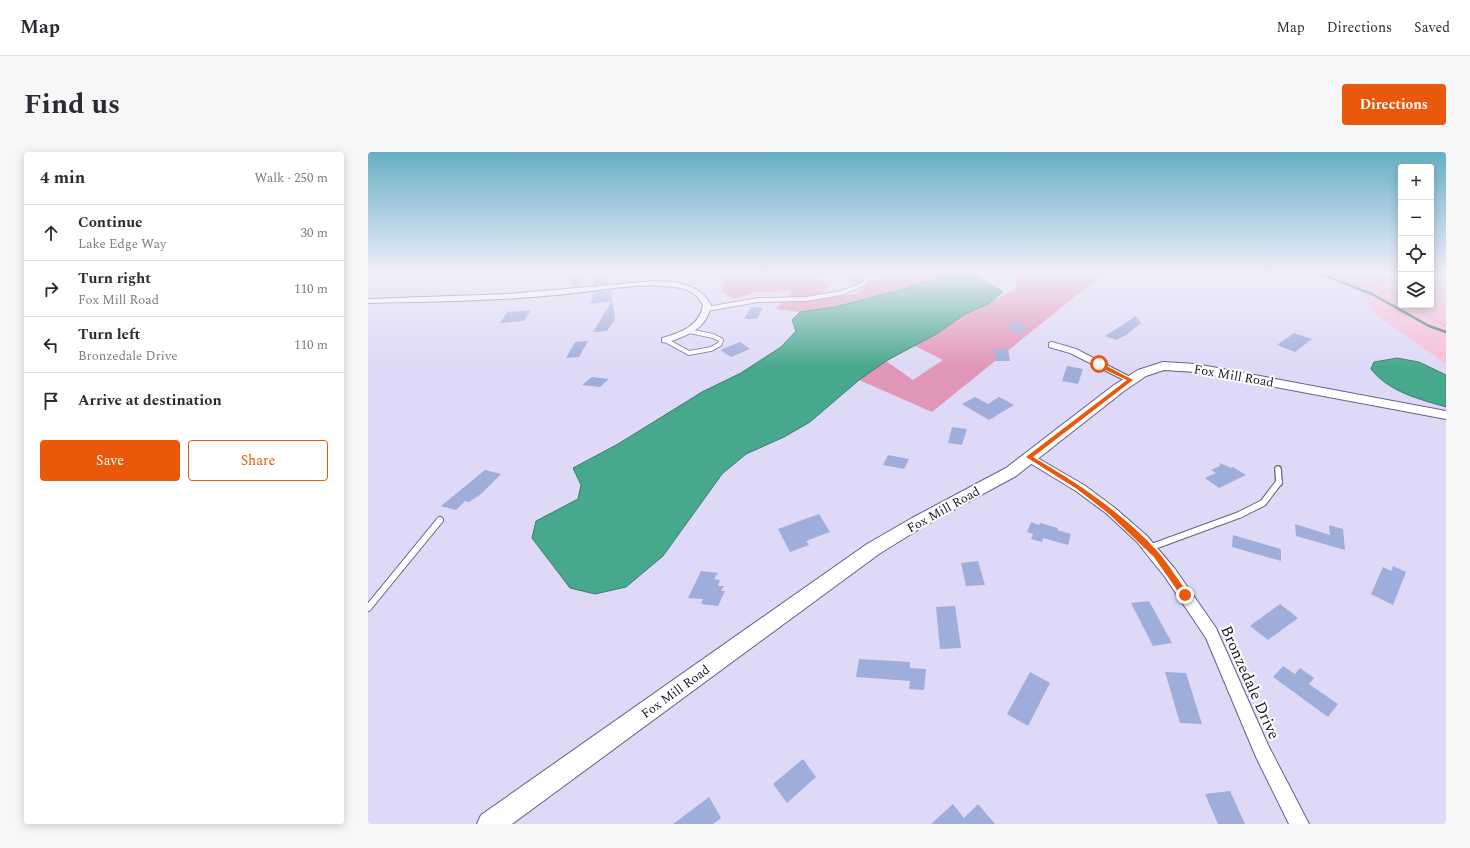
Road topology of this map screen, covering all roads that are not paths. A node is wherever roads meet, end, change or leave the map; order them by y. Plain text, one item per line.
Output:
1 (706, 304) edge
2 (733, 304) edge
3 (707, 309) junction
4 (689, 331) junction
5 (665, 340) joint
6 (1052, 345) dead end
7 (1131, 380) junction
8 (1446, 415) edge
9 (1029, 457) junction
10 (1278, 469) dead end
11 (440, 520) dead end
12 (1149, 548) junction
13 (368, 608) edge
14 (490, 824) edge
15 (1299, 824) edge

1 - 3 street
2 - 3 lane
3 - 4 street
4 - 5 street
4 - 5 lane
6 - 7 street
7 - 8 main road, Fox Mill Road
7 - 9 main road, Fox Mill Road
9 - 12 street, Bronzedale Drive
9 - 14 main road, Fox Mill Road
10 - 12 lane
11 - 13 lane
12 - 15 street, Bronzedale Drive

